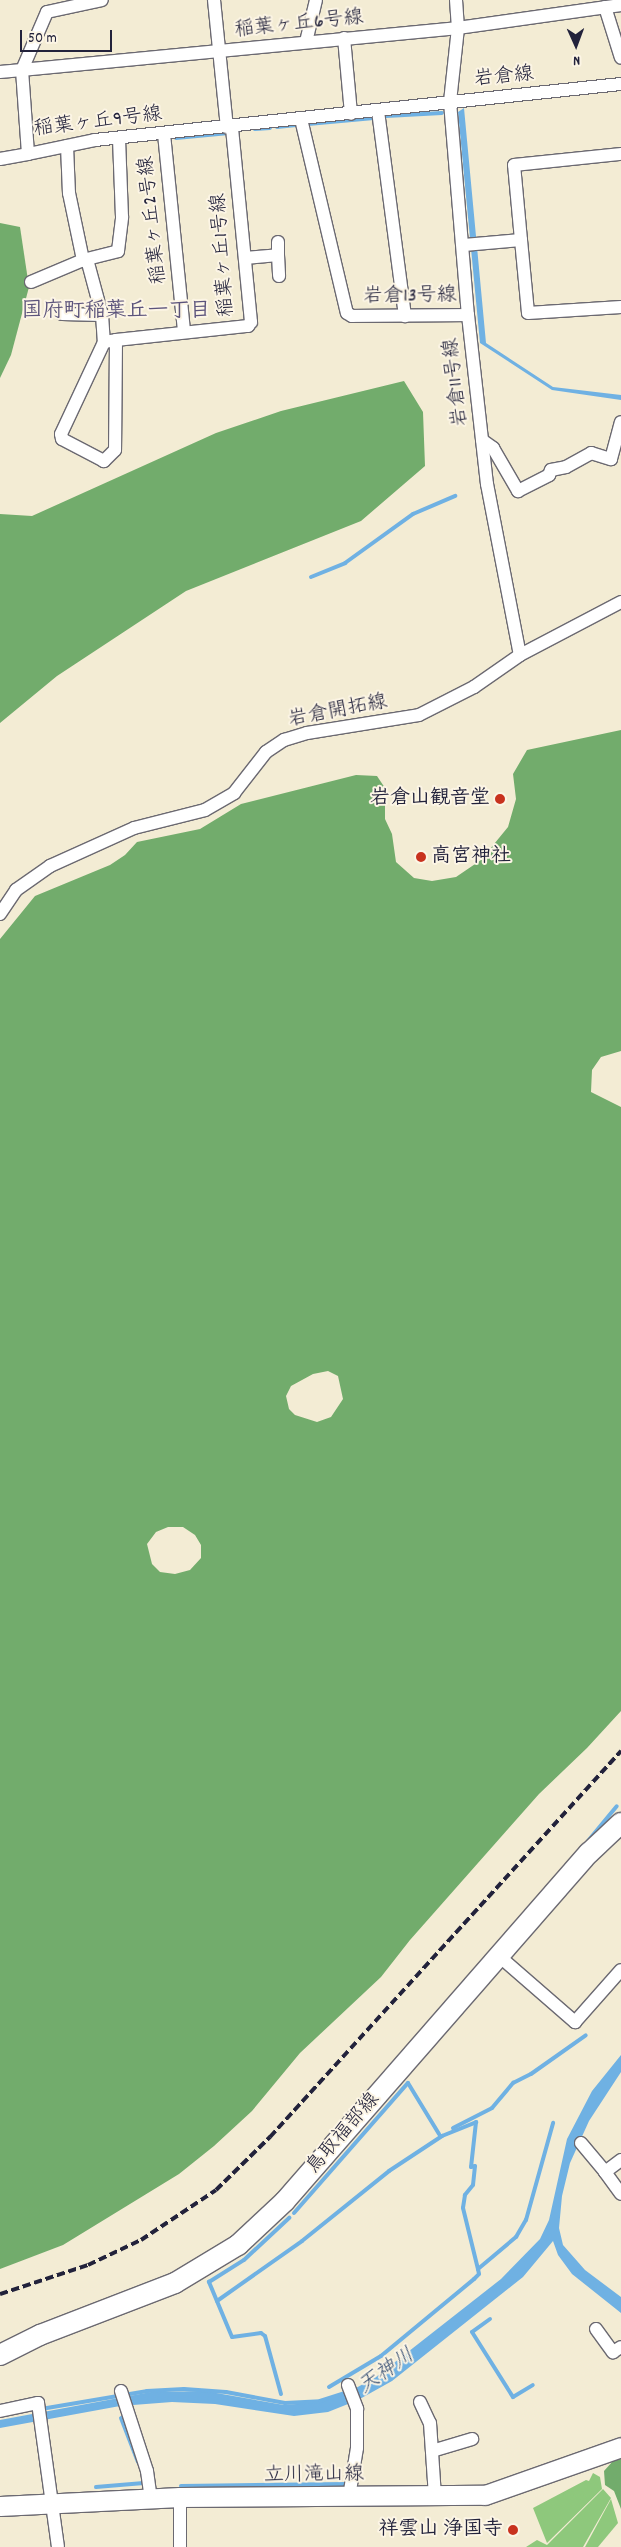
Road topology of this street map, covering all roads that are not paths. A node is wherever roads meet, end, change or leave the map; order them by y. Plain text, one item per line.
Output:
1 (100, 0) edge
2 (214, 0) edge
3 (316, 0) edge
4 (456, 0) edge
5 (621, 5) edge
6 (605, 7) junction
7 (458, 28) junction
8 (344, 38) junction
9 (306, 42) junction
10 (220, 52) junction
11 (621, 58) edge
12 (22, 70) junction
13 (0, 72) edge
14 (621, 84) edge
15 (450, 102) junction
16 (378, 111) junction
17 (351, 114) junction
18 (301, 119) junction
19 (229, 127) junction
20 (164, 134) junction
21 (119, 138) junction
22 (67, 146) junction
23 (28, 154) junction
24 (621, 154) edge
25 (0, 159) edge
26 (521, 240) junction
27 (464, 246) junction
28 (245, 258) junction
29 (83, 260) junction
30 (279, 276) dead end
31 (31, 282) dead end
32 (621, 307) edge
33 (62, 314) dead end
34 (468, 315) junction
35 (102, 316) junction
36 (405, 316) junction
37 (184, 332) junction
38 (110, 341) junction
39 (621, 422) edge
40 (482, 440) junction
41 (621, 602) edge
42 (520, 655) junction
43 (0, 914) edge
44 (621, 1823) edge
45 (499, 1956) junction
46 (621, 1970) edge
47 (581, 2144) dead end
48 (621, 2160) edge
49 (605, 2172) junction
50 (621, 2194) edge
51 (596, 2329) dead end
52 (621, 2347) edge
53 (1, 2353) edge
54 (349, 2388) dead end
55 (121, 2390) dead end
56 (420, 2402) dead end
57 (0, 2411) edge
58 (472, 2439) dead end
59 (621, 2447) edge
60 (432, 2451) junction
61 (180, 2497) junction
62 (435, 2497) junction
63 (151, 2498) junction
64 (349, 2498) junction
65 (53, 2503) junction
66 (0, 2506) edge
67 (58, 2547) edge
68 (180, 2547) edge

1 - 12 street
2 - 10 street, 稲葉ヶ丘1号線
3 - 9 street
4 - 7 street, 岩倉11号線
5 - 6 street, 稲葉ヶ丘6号線
6 - 7 street, 稲葉ヶ丘6号線
6 - 11 street
7 - 8 street, 稲葉ヶ丘6号線
7 - 15 street, 岩倉11号線
8 - 9 street, 稲葉ヶ丘6号線
8 - 17 street
9 - 10 street, 稲葉ヶ丘6号線
10 - 12 street
10 - 19 street, 稲葉ヶ丘1号線
12 - 13 street
12 - 23 street, 稲葉ヶ丘9号線
14 - 15 street, 岩倉線
15 - 16 street, 稲葉ヶ丘9号線
15 - 27 street, 岩倉11号線
16 - 17 street, 稲葉ヶ丘9号線
16 - 36 street
17 - 18 street, 稲葉ヶ丘9号線
18 - 19 street, 稲葉ヶ丘9号線
18 - 36 street, 岩倉13号線
19 - 20 street, 稲葉ヶ丘9号線
19 - 28 street, 稲葉ヶ丘1号線
20 - 21 street, 稲葉ヶ丘9号線
20 - 37 street, 稲葉ヶ丘2号線
21 - 22 street, 稲葉ヶ丘9号線
21 - 29 street
22 - 23 street, 稲葉ヶ丘9号線
22 - 29 street
23 - 25 street
24 - 26 street
26 - 27 street
26 - 32 street
27 - 34 street, 岩倉11号線
28 - 30 street
28 - 37 street, 稲葉ヶ丘1号線
29 - 31 street
29 - 35 street
33 - 35 street
34 - 36 street, 岩倉13号線
34 - 40 street, 岩倉11号線
35 - 38 street
37 - 38 street, 稲葉ヶ丘1号線
38 - 38 street
39 - 40 street
40 - 42 street, 岩倉11号線
41 - 42 street, 岩倉開拓線
42 - 43 street, 岩倉開拓線
44 - 45 main road, 鳥取福部線
45 - 46 street
45 - 53 main road, 鳥取福部線
47 - 49 street
48 - 49 street
49 - 50 street
51 - 52 street
54 - 64 street
55 - 63 street
56 - 60 street
57 - 65 street
58 - 60 street
59 - 62 street, 立川滝山線
60 - 62 street
61 - 63 street, 立川滝山線
61 - 64 street, 立川滝山線
61 - 68 street
62 - 64 street, 立川滝山線
63 - 65 street, 立川滝山線
65 - 66 street, 立川滝山線
65 - 67 street

